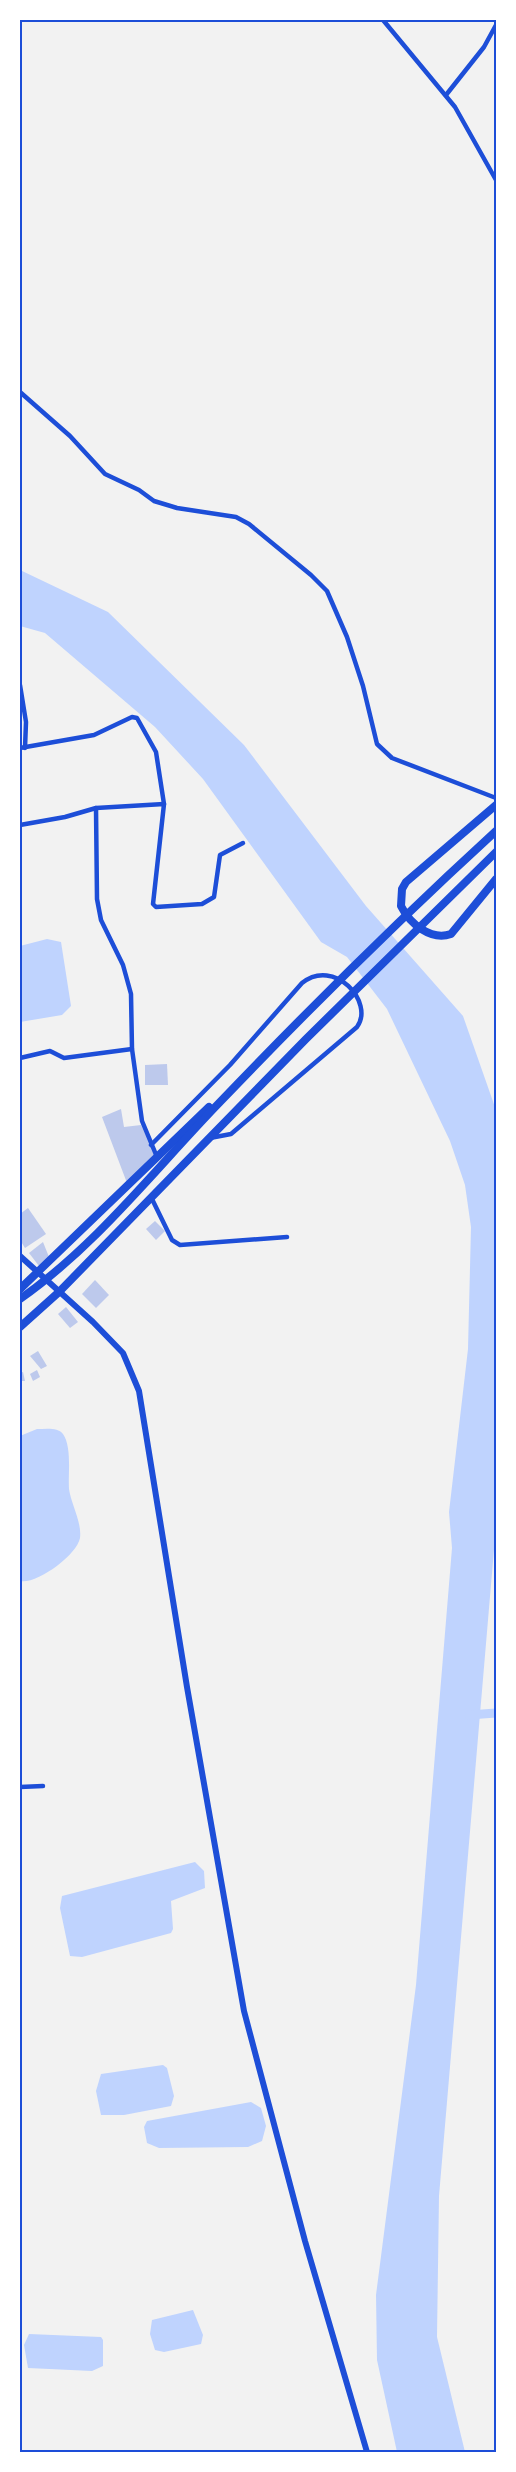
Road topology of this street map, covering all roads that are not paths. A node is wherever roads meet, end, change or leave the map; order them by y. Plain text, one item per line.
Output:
1 (383, 20) edge
2 (496, 25) edge
3 (446, 95) junction
4 (496, 180) edge
5 (20, 392) edge
6 (20, 686) edge
7 (22, 748) edge
8 (496, 798) edge
9 (165, 804) junction
10 (496, 805) edge
11 (96, 808) junction
12 (20, 825) edge
13 (496, 831) edge
14 (243, 843) dead end
15 (496, 852) edge
16 (496, 879) edge
17 (132, 1049) junction
18 (20, 1058) edge
19 (240, 1082) junction
20 (210, 1138) junction
21 (151, 1145) junction
22 (157, 1157) junction
23 (152, 1199) junction
24 (287, 1237) dead end
25 (20, 1256) edge
26 (41, 1276) junction
27 (20, 1289) edge
28 (59, 1292) junction
29 (20, 1299) edge
30 (20, 1327) edge
31 (43, 1786) dead end
32 (20, 1787) edge
33 (367, 2452) edge

1 - 3 street
2 - 3 street
3 - 4 street
5 - 8 street
6 - 7 street
7 - 9 street
9 - 11 street
9 - 14 street
10 - 16 highway
11 - 12 street
11 - 17 street
13 - 19 highway
15 - 20 highway
17 - 18 street
17 - 21 street
19 - 22 highway
19 - 26 highway
20 - 21 street
20 - 23 highway
21 - 22 street
22 - 26 highway
23 - 24 street
23 - 28 highway
25 - 26 main road
26 - 27 highway
26 - 28 main road
26 - 29 highway
28 - 30 highway
28 - 33 main road
31 - 32 street

